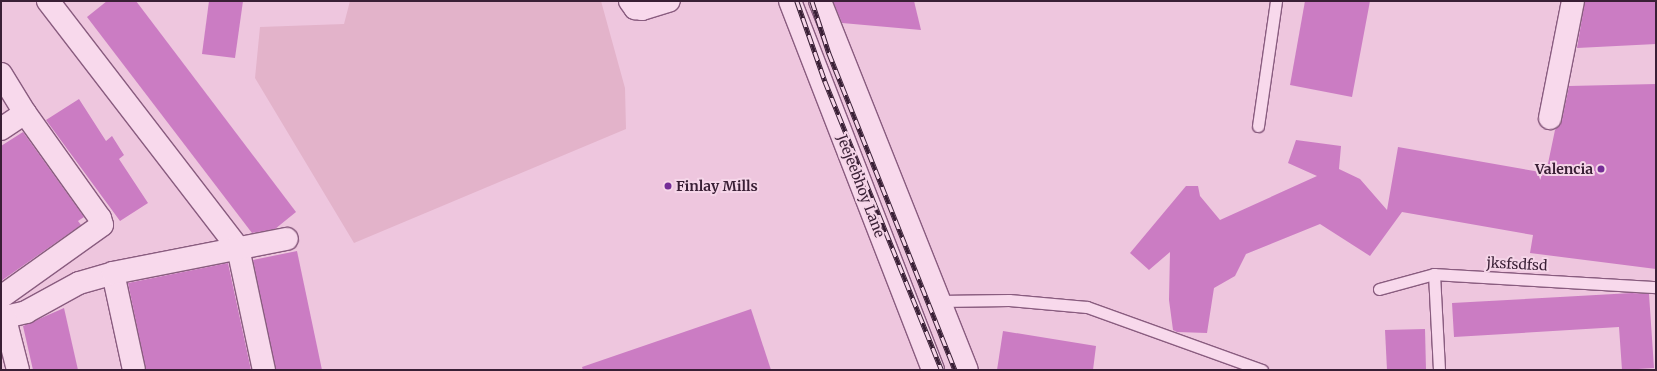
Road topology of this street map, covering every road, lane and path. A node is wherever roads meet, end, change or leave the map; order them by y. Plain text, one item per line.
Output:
1 (48, 1) edge
2 (630, 1) edge
3 (669, 1) edge
4 (790, 1) edge
5 (820, 1) edge
6 (1276, 1) edge
7 (1573, 1) edge
8 (3, 83) edge
9 (25, 113) junction
10 (1550, 118) dead end
11 (1258, 126) dead end
12 (1, 129) edge
13 (287, 239) dead end
14 (238, 248) junction
15 (113, 273) junction
16 (1434, 274) junction
17 (1656, 287) edge
18 (1379, 289) dead end
19 (1, 297) edge
20 (940, 301) junction
21 (3, 318) edge
22 (18, 370) edge
23 (134, 370) edge
24 (264, 370) edge
25 (933, 370) edge
26 (967, 370) edge
27 (1262, 370) edge
28 (1439, 370) edge

1 - 14 street
2 - 3 street
4 - 25 street, Jeejeebhoy Lane
5 - 20 street
6 - 11 lane
7 - 10 street
8 - 9 street
9 - 12 street
9 - 19 street
13 - 14 street
14 - 15 street
14 - 24 street
15 - 21 street
15 - 23 street
16 - 17 lane, jksfsdfsd
16 - 18 lane, jksfsdfsd
16 - 28 lane
20 - 26 street
20 - 27 lane
21 - 22 street

